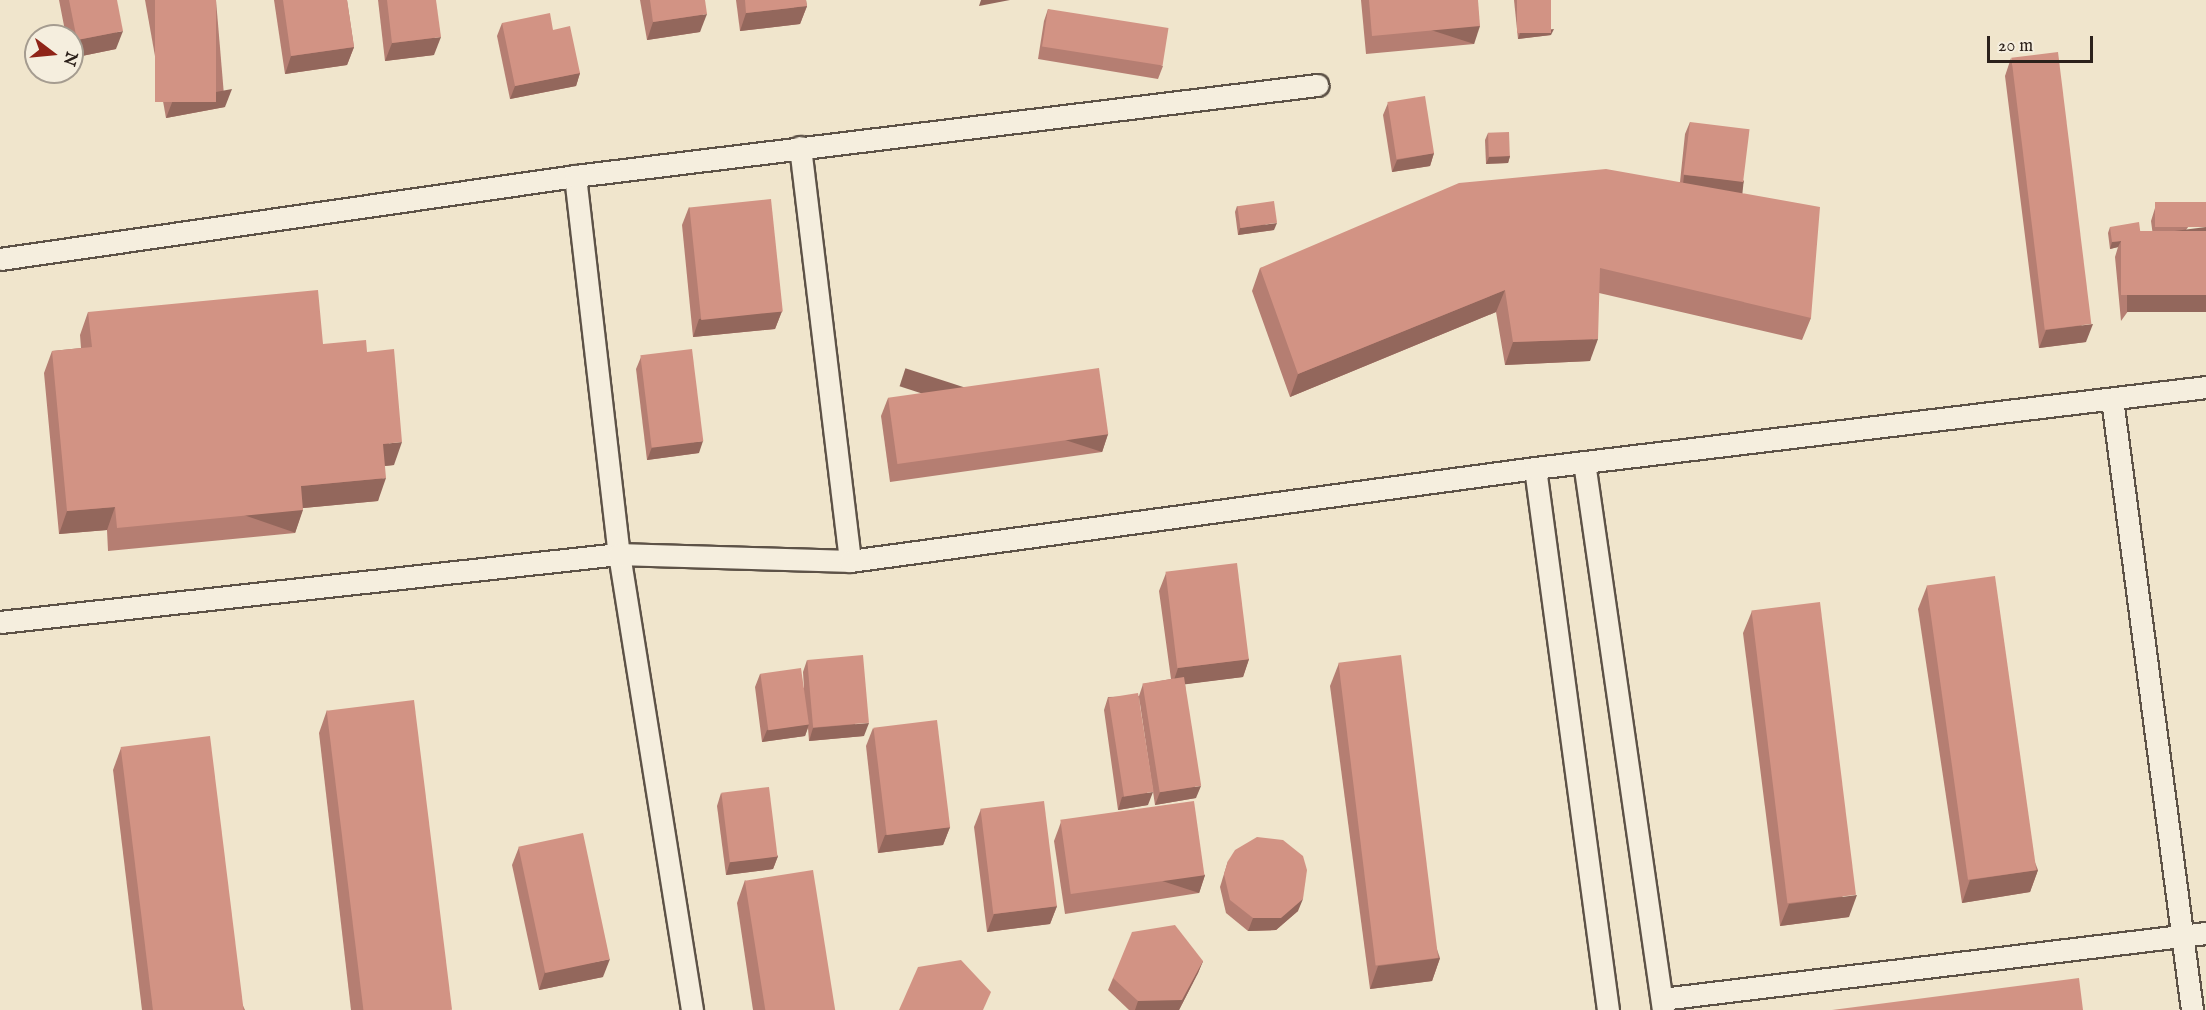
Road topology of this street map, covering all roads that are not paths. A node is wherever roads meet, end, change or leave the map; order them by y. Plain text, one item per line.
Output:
1 (1317, 85) dead end
2 (800, 147) junction
3 (575, 176) junction
4 (0, 259) edge
5 (2206, 387) edge
6 (2112, 399) junction
7 (1584, 462) junction
8 (1535, 468) junction
9 (619, 554) junction
10 (850, 561) junction
11 (0, 622) edge
12 (2206, 933) edge
13 (2184, 935) junction
14 (1662, 1004) edge
15 (692, 1010) edge
16 (1608, 1010) edge
17 (2192, 1010) edge

1 - 2 lane
2 - 3 lane
2 - 10 lane
3 - 4 lane
3 - 9 lane
5 - 6 lane
6 - 7 lane
6 - 13 lane
7 - 8 lane
7 - 14 lane
8 - 10 lane
8 - 16 lane
9 - 10 lane
9 - 11 lane
9 - 15 lane
12 - 13 lane
13 - 14 lane
13 - 17 lane

